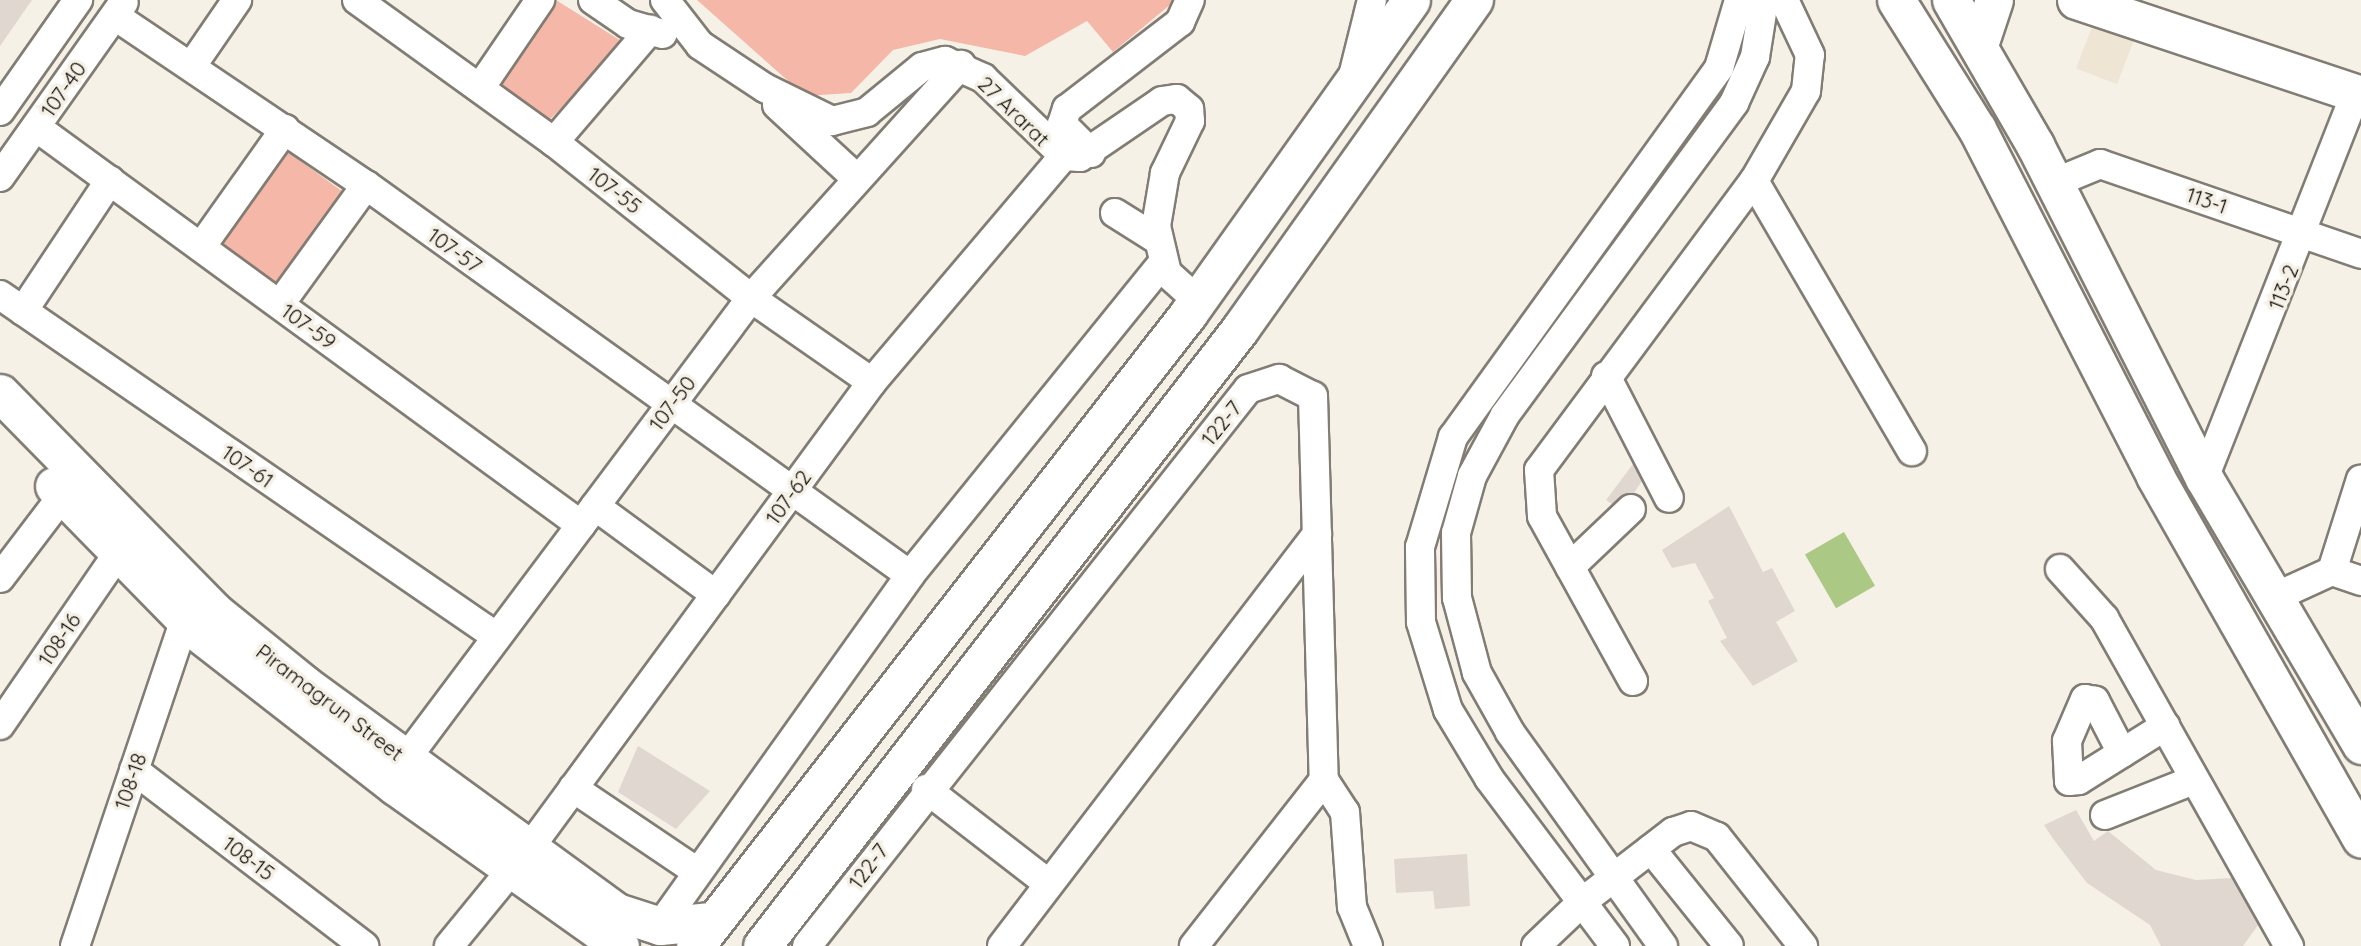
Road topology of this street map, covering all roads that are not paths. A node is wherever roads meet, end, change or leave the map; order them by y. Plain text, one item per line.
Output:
1 (237, 0) edge
2 (357, 0) edge
3 (540, 0) edge
4 (593, 0) edge
5 (665, 0) edge
6 (1189, 0) edge
7 (1372, 0) edge
8 (1411, 0) edge
9 (1474, 0) edge
10 (1739, 0) edge
11 (1764, 0) edge
12 (1784, 0) edge
13 (1896, 0) edge
14 (1951, 0) edge
15 (1994, 0) edge
16 (2076, 0) edge
17 (2151, 0) edge
18 (71, 2) edge
19 (120, 8) edge
20 (650, 30) junction
21 (1980, 42) junction
22 (700, 45) junction
23 (193, 64) junction
24 (961, 65) junction
25 (1353, 78) junction
26 (2359, 87) edge
27 (480, 88) junction
28 (765, 88) junction
29 (0, 111) edge
30 (37, 127) junction
31 (285, 128) junction
32 (554, 142) junction
33 (9, 147) edge
34 (1077, 154) junction
35 (0, 177) edge
36 (855, 177) junction
37 (110, 180) junction
38 (1754, 181) junction
39 (2054, 183) junction
40 (366, 185) junction
41 (1115, 213) dead end
42 (2306, 233) junction
43 (201, 247) junction
44 (1161, 252) junction
45 (2361, 254) edge
46 (0, 295) edge
47 (751, 298) junction
48 (1552, 298) junction
49 (1198, 301) junction
50 (280, 304) junction
51 (23, 312) junction
52 (1573, 322) junction
53 (1511, 354) junction
54 (1532, 376) junction
55 (1606, 376) junction
56 (872, 382) junction
57 (0, 393) edge
58 (671, 405) junction
59 (0, 430) edge
60 (1912, 452) dead end
61 (2204, 478) junction
62 (2361, 479) edge
63 (792, 491) junction
64 (63, 495) junction
65 (1669, 498) dead end
66 (1631, 509) dead end
67 (588, 515) junction
68 (1317, 534) junction
69 (118, 553) junction
70 (1570, 567) junction
71 (2060, 569) dead end
72 (2332, 571) junction
73 (909, 575) junction
74 (0, 578) edge
75 (2361, 581) edge
76 (716, 595) junction
77 (2275, 597) junction
78 (186, 616) junction
79 (497, 637) junction
80 (1633, 681) dead end
81 (0, 725) edge
82 (2165, 726) junction
83 (2358, 734) edge
84 (2122, 753) dead end
85 (405, 760) junction
86 (134, 770) junction
87 (1324, 780) junction
88 (2194, 780) junction
89 (573, 788) junction
90 (926, 789) junction
91 (795, 812) junction
92 (2105, 815) dead end
93 (1574, 824) junction
94 (2361, 838) edge
95 (773, 842) junction
96 (841, 844) junction
97 (1544, 846) junction
98 (1651, 849) junction
99 (520, 860) junction
100 (696, 871) junction
101 (814, 878) junction
102 (1614, 878) junction
103 (1049, 884) junction
104 (1582, 902) junction
105 (1636, 910) junction
106 (660, 926) junction
107 (703, 934) edge
108 (1610, 940) edge
109 (84, 941) edge
110 (364, 946) edge
111 (449, 946) edge
112 (620, 946) edge
113 (762, 946) edge
114 (807, 946) edge
115 (1002, 946) edge
116 (1194, 946) edge
117 (1368, 946) edge
118 (1536, 946) edge
119 (1663, 946) edge
120 (1729, 946) edge
121 (1803, 946) edge
122 (2289, 946) edge

1 - 23 street
2 - 27 street, 107-55
3 - 27 street
4 - 20 street
5 - 22 street, 27 Ararat
6 - 34 street
7 - 25 street
8 - 25 main road
9 - 96 main road
10 - 48 street
11 - 52 street
12 - 38 street
13 - 94 main road
14 - 21 main road
15 - 21 main road
16 - 26 main road
17 - 26 main road
18 - 29 street
19 - 23 street, 107-57
19 - 30 street, 107-40
20 - 22 street
20 - 32 street
21 - 39 main road
22 - 28 street, 27 Ararat
23 - 31 street, 107-57
24 - 28 street, 27 Ararat
24 - 34 street, 27 Ararat
24 - 36 street, 107-50
25 - 49 main road
26 - 42 street, 113-2
27 - 32 street, 107-55
28 - 36 street
30 - 33 street, 107-40
30 - 37 street, 107-59
31 - 40 street, 107-57
31 - 43 street
32 - 47 street, 107-55
33 - 35 street, 107-40
34 - 44 street
34 - 56 street, 107-62
36 - 47 street, 107-50
37 - 43 street, 107-59
37 - 51 street
38 - 55 street
38 - 60 street
39 - 42 street, 113-1
39 - 61 main road
40 - 50 street
40 - 58 street, 107-57
41 - 44 street
42 - 45 street, 113-1
42 - 61 street, 113-2
43 - 50 street, 107-59
44 - 49 street
44 - 73 street
46 - 51 street, 107-61
47 - 56 street, 107-55
47 - 58 street, 107-50
48 - 52 street
48 - 53 street
49 - 91 main road
50 - 67 street, 107-59
51 - 79 street, 107-61
52 - 54 street
53 - 54 street
53 - 97 street
54 - 93 street
55 - 65 street
55 - 70 street
56 - 63 street, 107-62
57 - 85 main road, Piramagrun Street
58 - 63 street, 107-57
58 - 67 street, 107-50
59 - 64 main road, Piramagrun Street
61 - 77 main road
62 - 72 street
63 - 73 street, 107-57
63 - 76 street, 107-62
64 - 69 main road, Piramagrun Street
64 - 74 street
66 - 70 street
67 - 76 street, 107-59
67 - 79 street, 107-50
68 - 87 street, 122-7
68 - 90 street, 122-7
68 - 103 street
69 - 78 main road, Piramagrun Street
69 - 81 street, 108-16
70 - 80 street
71 - 82 street
72 - 75 street
72 - 77 street
73 - 100 street
76 - 89 street, 107-62
77 - 83 main road
78 - 86 street, 108-18
78 - 99 main road, Piramagrun Street
79 - 85 street, 107-50
82 - 84 street
82 - 88 street
85 - 99 main road, Piramagrun Street
86 - 109 street, 108-18
86 - 110 street, 108-15
87 - 116 street
87 - 117 street
88 - 92 street
88 - 122 street
89 - 99 street, 107-62
89 - 100 street
90 - 103 street
90 - 114 street, 122-7
91 - 95 main road
91 - 96 main road
93 - 97 street
93 - 102 street
95 - 101 main road
95 - 107 main road
96 - 101 main road
97 - 104 street
98 - 102 street
98 - 120 street
98 - 121 street
99 - 106 main road, Piramagrun Street
99 - 111 street, 107-62
99 - 112 main road, Piramagrun Street
100 - 106 street
101 - 113 main road
102 - 104 street
102 - 105 street
103 - 115 street
104 - 108 street
104 - 118 street
105 - 108 street
105 - 119 street
106 - 107 main road, Piramagrun Street

